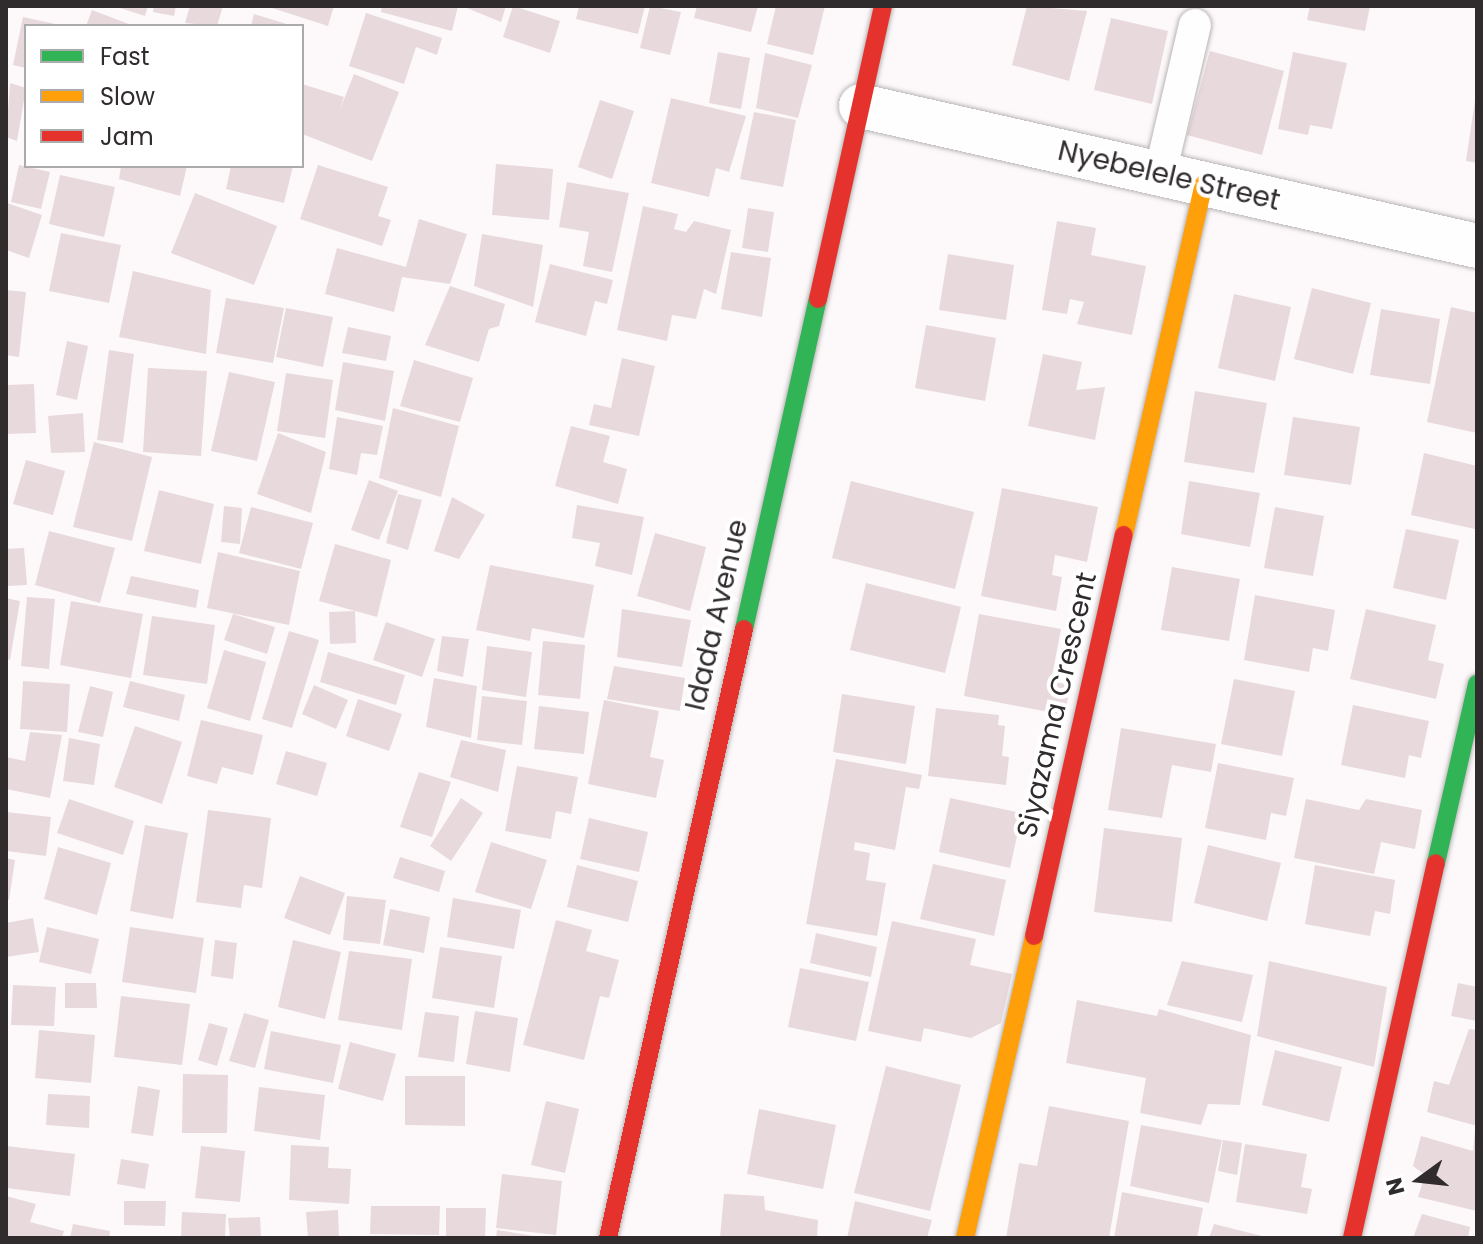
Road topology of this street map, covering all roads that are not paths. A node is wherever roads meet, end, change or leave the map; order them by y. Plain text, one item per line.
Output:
1 (883, 6) edge
2 (1195, 25) dead end
3 (861, 106) junction
4 (1160, 174) junction
5 (1204, 184) junction
6 (1477, 246) edge
7 (1477, 684) edge
8 (608, 1238) edge
9 (965, 1238) edge
10 (1352, 1238) edge

1 - 3 street, Idada Avenue
2 - 4 lane
3 - 4 street, Nyebelele Street
3 - 8 street, Idada Avenue
4 - 5 street, Nyebelele Street
5 - 6 street, Nyebelele Street
5 - 9 street, Siyazama Crescent
7 - 10 street

